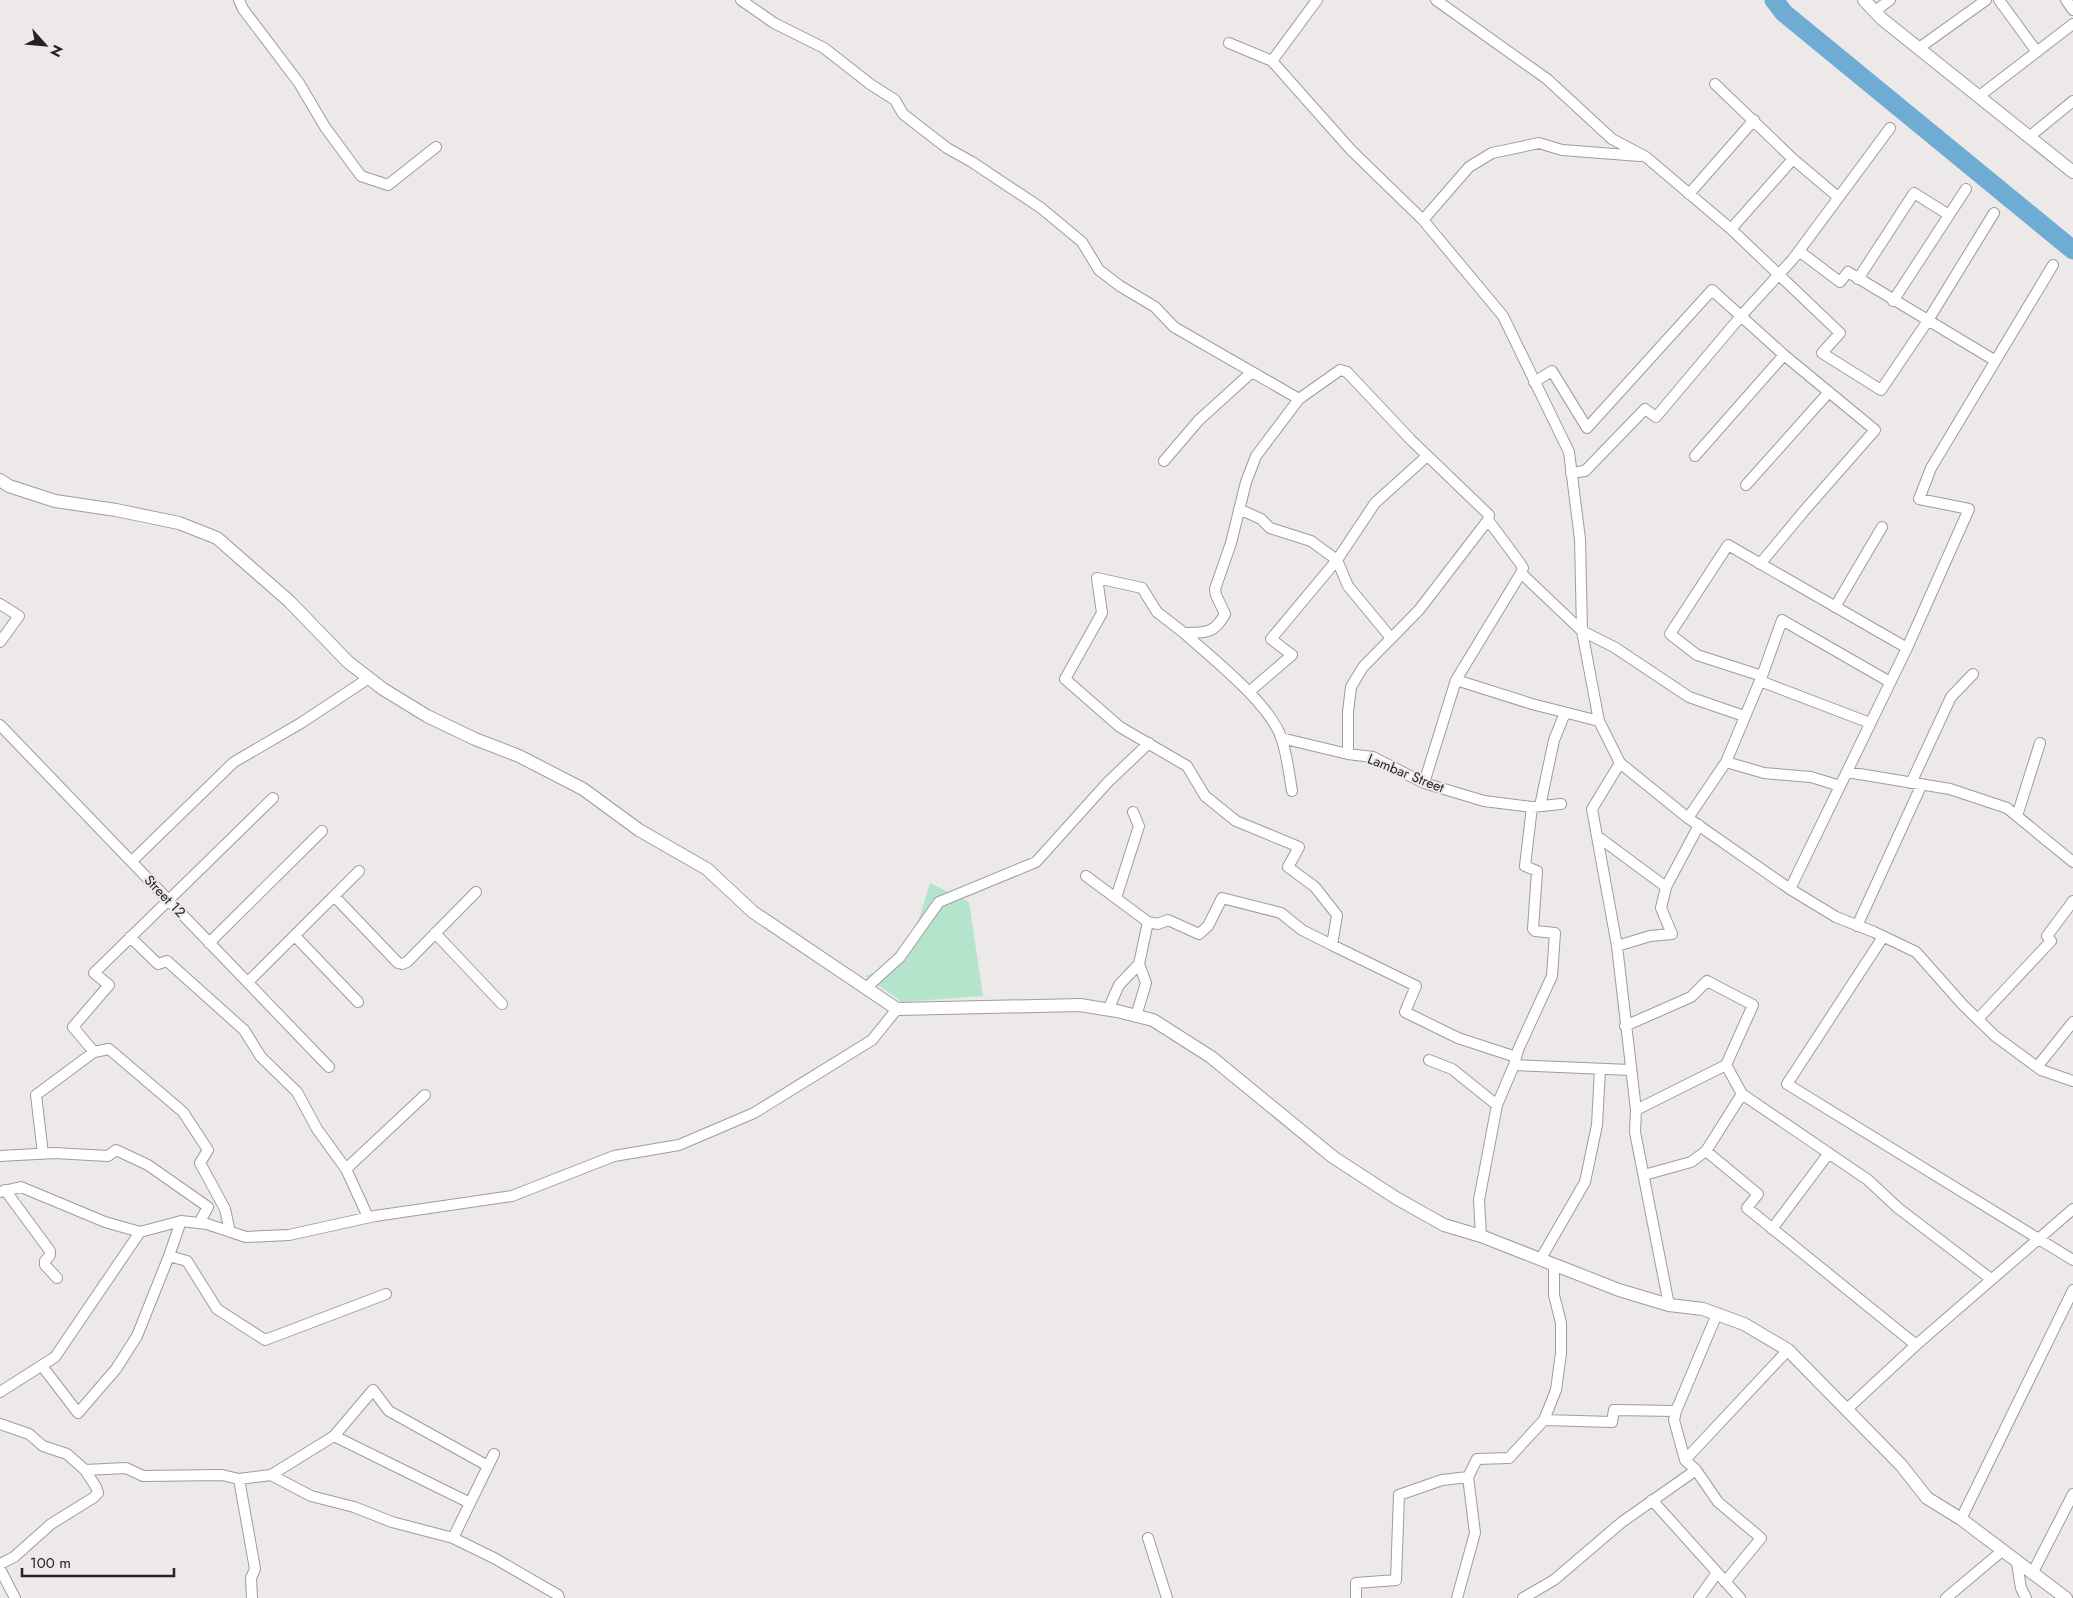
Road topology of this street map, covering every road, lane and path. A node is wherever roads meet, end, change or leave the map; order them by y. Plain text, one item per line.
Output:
1 (239, 0) edge
2 (741, 0) edge
3 (1317, 0) edge
4 (1436, 0) edge
5 (1864, 0) edge
6 (1890, 0) edge
7 (1986, 0) edge
8 (1999, 0) edge
9 (2066, 0) edge
10 (2073, 10) edge
11 (1876, 11) junction
12 (2073, 24) edge
13 (1229, 43) dead end
14 (1919, 48) junction
15 (2037, 52) junction
16 (1272, 61) junction
17 (1715, 84) dead end
18 (1978, 97) junction
19 (2073, 101) edge
20 (1754, 120) junction
21 (1890, 128) dead end
22 (2029, 137) junction
23 (436, 147) dead end
24 (1646, 156) junction
25 (1793, 159) junction
26 (2073, 172) edge
27 (1966, 189) dead end
28 (1689, 194) junction
29 (1838, 197) junction
30 (1994, 213) dead end
31 (1949, 215) junction
32 (1423, 220) junction
33 (1731, 229) junction
34 (1799, 251) junction
35 (2053, 265) dead end
36 (1778, 275) junction
37 (1858, 279) junction
38 (1893, 300) junction
39 (1741, 316) junction
40 (1927, 322) junction
41 (1784, 355) junction
42 (1994, 360) junction
43 (1252, 372) junction
44 (1534, 382) junction
45 (1829, 392) junction
46 (1299, 399) junction
47 (1427, 456) junction
48 (1695, 456) dead end
49 (1164, 461) dead end
50 (1572, 474) junction
51 (0, 480) edge
52 (1746, 485) dead end
53 (1239, 509) junction
54 (1488, 520) junction
55 (1882, 527) dead end
56 (1337, 560) junction
57 (1760, 564) junction
58 (1522, 573) junction
59 (0, 604) edge
60 (1835, 607) junction
61 (1582, 631) junction
62 (1184, 633) junction
63 (1391, 638) junction
64 (0, 642) edge
65 (1907, 648) junction
66 (1973, 674) dead end
67 (369, 678) junction
68 (1761, 679) junction
69 (1456, 680) junction
70 (1890, 682) junction
71 (1249, 692) junction
72 (1565, 713) junction
73 (1744, 716) junction
74 (1599, 721) junction
75 (1870, 723) junction
76 (0, 725) edge
77 (1281, 738) junction
78 (1149, 743) junction
79 (2040, 743) dead end
80 (1348, 754) junction
81 (1726, 762) junction
82 (1620, 763) junction
83 (1847, 772) junction
84 (1424, 783) junction
85 (1911, 783) junction
86 (1922, 784) junction
87 (1840, 786) junction
88 (1292, 790) dead end
89 (273, 798) dead end
90 (1561, 804) dead end
91 (1536, 807) junction
92 (1133, 812) dead end
93 (2017, 816) junction
94 (1688, 818) junction
95 (1698, 825) junction
96 (322, 831) dead end
97 (1597, 836) junction
98 (2072, 858) edge
99 (132, 861) junction
100 (360, 871) dead end
101 (1086, 876) dead end
102 (1666, 887) junction
103 (1790, 889) junction
104 (476, 892) dead end
105 (334, 896) junction
106 (1116, 898) junction
107 (168, 899) junction
108 (2073, 901) edge
109 (1148, 922) junction
110 (1857, 926) junction
111 (435, 933) junction
112 (294, 936) junction
113 (130, 937) junction
114 (1883, 937) junction
115 (209, 943) junction
116 (1332, 944) junction
117 (1617, 946) junction
118 (1139, 964) junction
119 (248, 982) junction
120 (866, 988) junction
121 (358, 1002) dead end
122 (502, 1004) dead end
123 (897, 1009) junction
124 (1108, 1010) junction
125 (1136, 1016) junction
126 (1978, 1019) junction
127 (2073, 1022) edge
128 (1625, 1026) junction
129 (94, 1052) junction
130 (1429, 1060) dead end
131 (1515, 1061) junction
132 (1726, 1065) junction
133 (329, 1067) dead end
134 (2037, 1068) junction
135 (1600, 1069) junction
136 (1630, 1070) junction
137 (2073, 1081) edge
138 (1742, 1094) junction
139 (425, 1095) dead end
140 (1497, 1105) junction
141 (1636, 1110) junction
142 (1706, 1151) junction
143 (1829, 1153) junction
144 (43, 1154) junction
145 (0, 1156) edge
146 (346, 1169) junction
147 (1644, 1175) junction
148 (3, 1191) edge
149 (2073, 1209) edge
150 (368, 1217) junction
151 (181, 1221) junction
152 (199, 1223) junction
153 (1772, 1228) junction
154 (140, 1232) junction
155 (230, 1232) junction
156 (1481, 1236) junction
157 (2040, 1238) junction
158 (169, 1256) junction
159 (1540, 1260) junction
160 (2073, 1260) edge
161 (1554, 1266) junction
162 (57, 1278) dead end
163 (1991, 1279) junction
164 (2073, 1290) edge
165 (386, 1294) dead end
166 (1669, 1305) junction
167 (1717, 1314) junction
168 (1916, 1345) junction
169 (1788, 1350) junction
170 (42, 1366) junction
171 (0, 1392) edge
172 (1847, 1408) junction
173 (1676, 1411) junction
174 (1544, 1420) junction
175 (0, 1424) edge
176 (334, 1436) junction
177 (494, 1454) dead end
178 (1684, 1460) junction
179 (488, 1466) junction
180 (85, 1470) junction
181 (1696, 1470) junction
182 (271, 1475) junction
183 (1468, 1477) junction
184 (239, 1479) junction
185 (2073, 1494) edge
186 (1652, 1500) junction
187 (470, 1503) junction
188 (1961, 1519) junction
189 (453, 1538) junction
190 (1148, 1538) dead end
191 (2002, 1551) junction
192 (2017, 1563) junction
193 (0, 1564) edge
194 (0, 1568) edge
195 (1717, 1573) junction
196 (2032, 1574) junction
197 (1725, 1582) junction
198 (1537, 1595) edge
199 (15, 1598) edge
200 (252, 1598) edge
201 (558, 1598) edge
202 (1167, 1598) edge
203 (1356, 1598) edge
204 (1457, 1598) edge
205 (1523, 1598) edge
206 (1699, 1598) edge
207 (1740, 1598) edge
208 (1946, 1598) edge
209 (2026, 1598) edge
210 (2066, 1598) edge

1 - 23 street
2 - 43 street
3 - 16 street
4 - 24 street
5 - 11 street
6 - 11 street
7 - 14 street
8 - 15 street
9 - 10 street
11 - 14 street
12 - 15 street
13 - 16 street
14 - 18 street
15 - 18 street
16 - 32 street
17 - 20 street
18 - 22 street
19 - 22 street
20 - 25 street
20 - 28 street
21 - 29 street
22 - 26 street
24 - 28 street
24 - 32 street
25 - 29 street
25 - 33 street
27 - 31 street
28 - 33 street
29 - 34 street
30 - 40 street
31 - 37 street
31 - 38 street
32 - 44 street
33 - 36 street
34 - 36 street
34 - 37 street
35 - 42 street
36 - 39 street
36 - 40 street
37 - 38 street
38 - 40 street
39 - 41 street
39 - 44 street
39 - 50 street
40 - 42 street
41 - 45 street
41 - 48 street
42 - 65 street
43 - 46 street
43 - 49 street
44 - 50 street
45 - 52 street
45 - 57 street
46 - 47 street
46 - 53 street
47 - 54 street
47 - 56 street
50 - 61 street
51 - 67 street
53 - 56 street
53 - 62 street
54 - 58 street
54 - 63 street
55 - 60 street
56 - 63 street
56 - 71 street
57 - 60 street
57 - 68 street
58 - 61 street
58 - 69 street
59 - 64 street
60 - 65 street
61 - 73 street
61 - 74 street
62 - 71 street
62 - 78 street
63 - 80 street
65 - 70 street
66 - 85 street
67 - 99 street
67 - 120 street
68 - 70 street
68 - 73 street
68 - 75 street
69 - 72 street
69 - 84 street
70 - 75 street
71 - 77 street
72 - 74 street
72 - 91 street
73 - 81 street
74 - 82 street
75 - 83 street
76 - 99 street, Street 12
77 - 80 street, Lambar Street
77 - 88 street
78 - 116 street
78 - 120 street
79 - 93 street
80 - 84 street, Lambar Street
81 - 87 street
81 - 94 street
82 - 94 street
82 - 97 street
83 - 85 street
83 - 87 street
84 - 91 street, Lambar Street
85 - 86 street
86 - 93 street
86 - 110 street
87 - 103 street
89 - 107 street
90 - 91 street, Lambar Street
91 - 131 street
92 - 106 street
93 - 98 street
94 - 95 street
95 - 102 street
95 - 103 street
96 - 115 street
97 - 102 street
97 - 117 street
99 - 107 street, Street 12
100 - 105 street
101 - 106 street
102 - 117 street
103 - 110 street
104 - 111 street
105 - 111 street
105 - 112 street
106 - 109 street
107 - 113 street
107 - 115 street, Street 12
108 - 126 street
109 - 116 street
109 - 118 street
110 - 114 street
111 - 122 street
112 - 119 street
112 - 121 street
113 - 129 street
113 - 146 street
114 - 126 street
114 - 157 street
115 - 119 street, Street 12
116 - 131 street
117 - 128 street
118 - 124 street
118 - 125 street
119 - 133 street, Street 12
120 - 123 street
123 - 124 street
123 - 150 street
124 - 125 street
125 - 156 street
126 - 134 street
127 - 134 street
128 - 132 street
128 - 136 street
129 - 144 street
129 - 155 street
130 - 140 street
131 - 135 street
131 - 140 street
132 - 138 street
132 - 141 street
134 - 137 street
135 - 136 street
135 - 159 street
136 - 141 street
138 - 142 street
138 - 143 street
139 - 146 street
140 - 156 street
141 - 147 street
142 - 147 street
142 - 153 street
143 - 153 street
143 - 163 street
144 - 145 street
144 - 152 street
146 - 150 street
147 - 166 street
148 - 154 street
148 - 162 street
149 - 157 street
150 - 155 street
151 - 152 street
151 - 154 street
151 - 158 street
152 - 155 street
153 - 168 street
154 - 170 street
156 - 159 street
157 - 160 street
157 - 163 street
158 - 165 street
158 - 170 street
159 - 161 street
161 - 166 street
161 - 174 street
163 - 168 street
164 - 188 street
166 - 167 street
167 - 169 street
167 - 173 street
168 - 172 street
169 - 172 street
169 - 178 street
170 - 171 street
172 - 188 street
173 - 174 street
173 - 178 street
174 - 183 street
175 - 180 street
176 - 179 street
176 - 182 street
176 - 187 street
177 - 179 street
178 - 181 street
179 - 187 street
180 - 184 street
180 - 193 street
181 - 186 street
181 - 197 street
182 - 184 street
182 - 189 street
183 - 203 street
183 - 204 street
184 - 200 street
185 - 196 street
186 - 195 street
186 - 198 street
187 - 189 street
188 - 191 street
189 - 201 street
190 - 202 street
191 - 192 street
191 - 208 street
192 - 196 street
192 - 209 street
194 - 199 street
195 - 197 street
195 - 206 street
196 - 210 street
197 - 207 street
198 - 205 street

